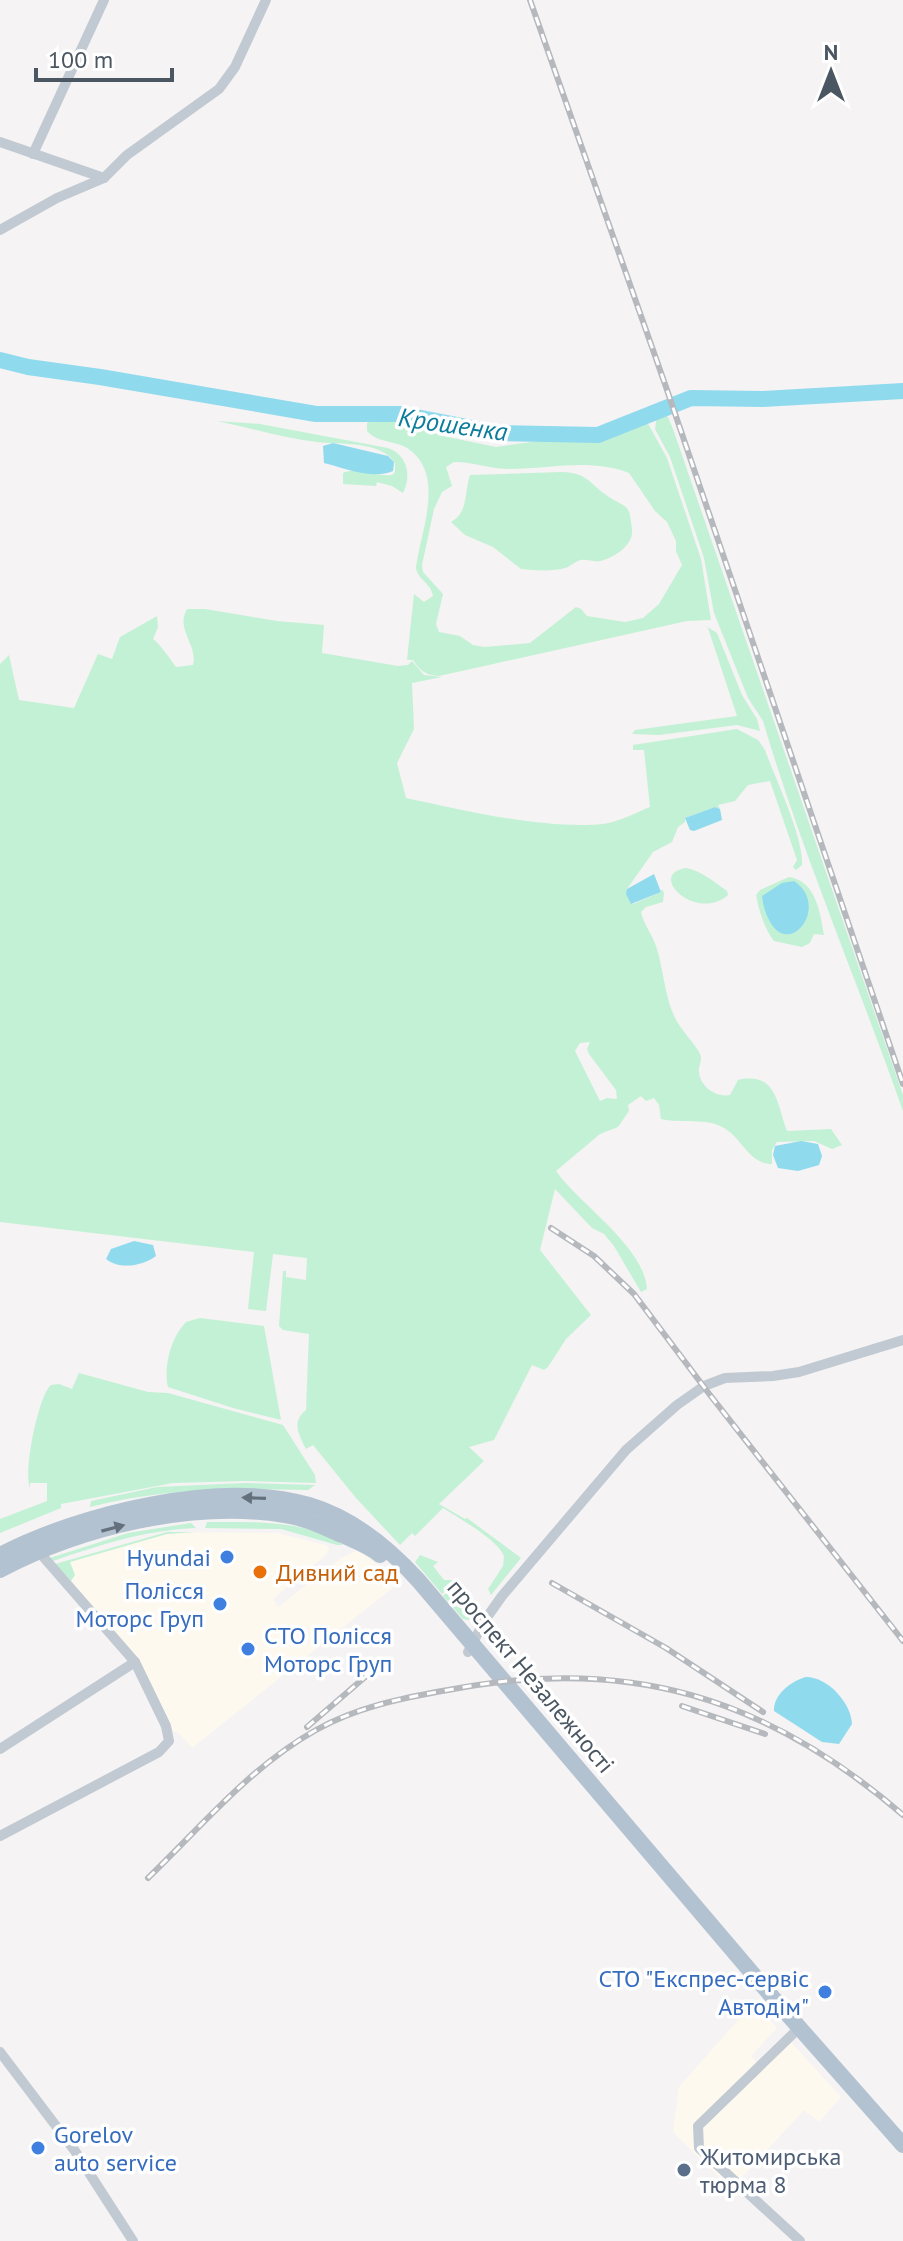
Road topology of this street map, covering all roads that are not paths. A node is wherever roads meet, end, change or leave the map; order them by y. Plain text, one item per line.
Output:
1 (104, 0) edge
2 (266, 0) edge
3 (0, 142) edge
4 (33, 154) junction
5 (104, 178) junction
6 (0, 230) edge
7 (903, 1340) edge
8 (39, 1552) junction
9 (0, 1555) edge
10 (0, 1570) edge
11 (470, 1648) junction
12 (135, 1662) junction
13 (0, 1749) edge
14 (0, 1836) edge
15 (795, 2031) junction
16 (0, 2052) edge
17 (903, 2145) edge
18 (903, 2157) edge
19 (133, 2241) edge
20 (800, 2241) edge

1 - 4 street
2 - 5 street
3 - 4 street
4 - 5 street
5 - 6 street
7 - 11 street
8 - 10 main road, проспект Незалежності
8 -> 11 main road, проспект Незалежності
8 - 12 street
11 -> 9 main road, проспект Незалежності
11 - 15 main road, проспект Незалежності
12 - 13 street
12 - 14 street
15 - 17 main road, проспект Незалежності
15 - 18 main road, проспект Незалежності
15 - 20 street
16 - 19 street

